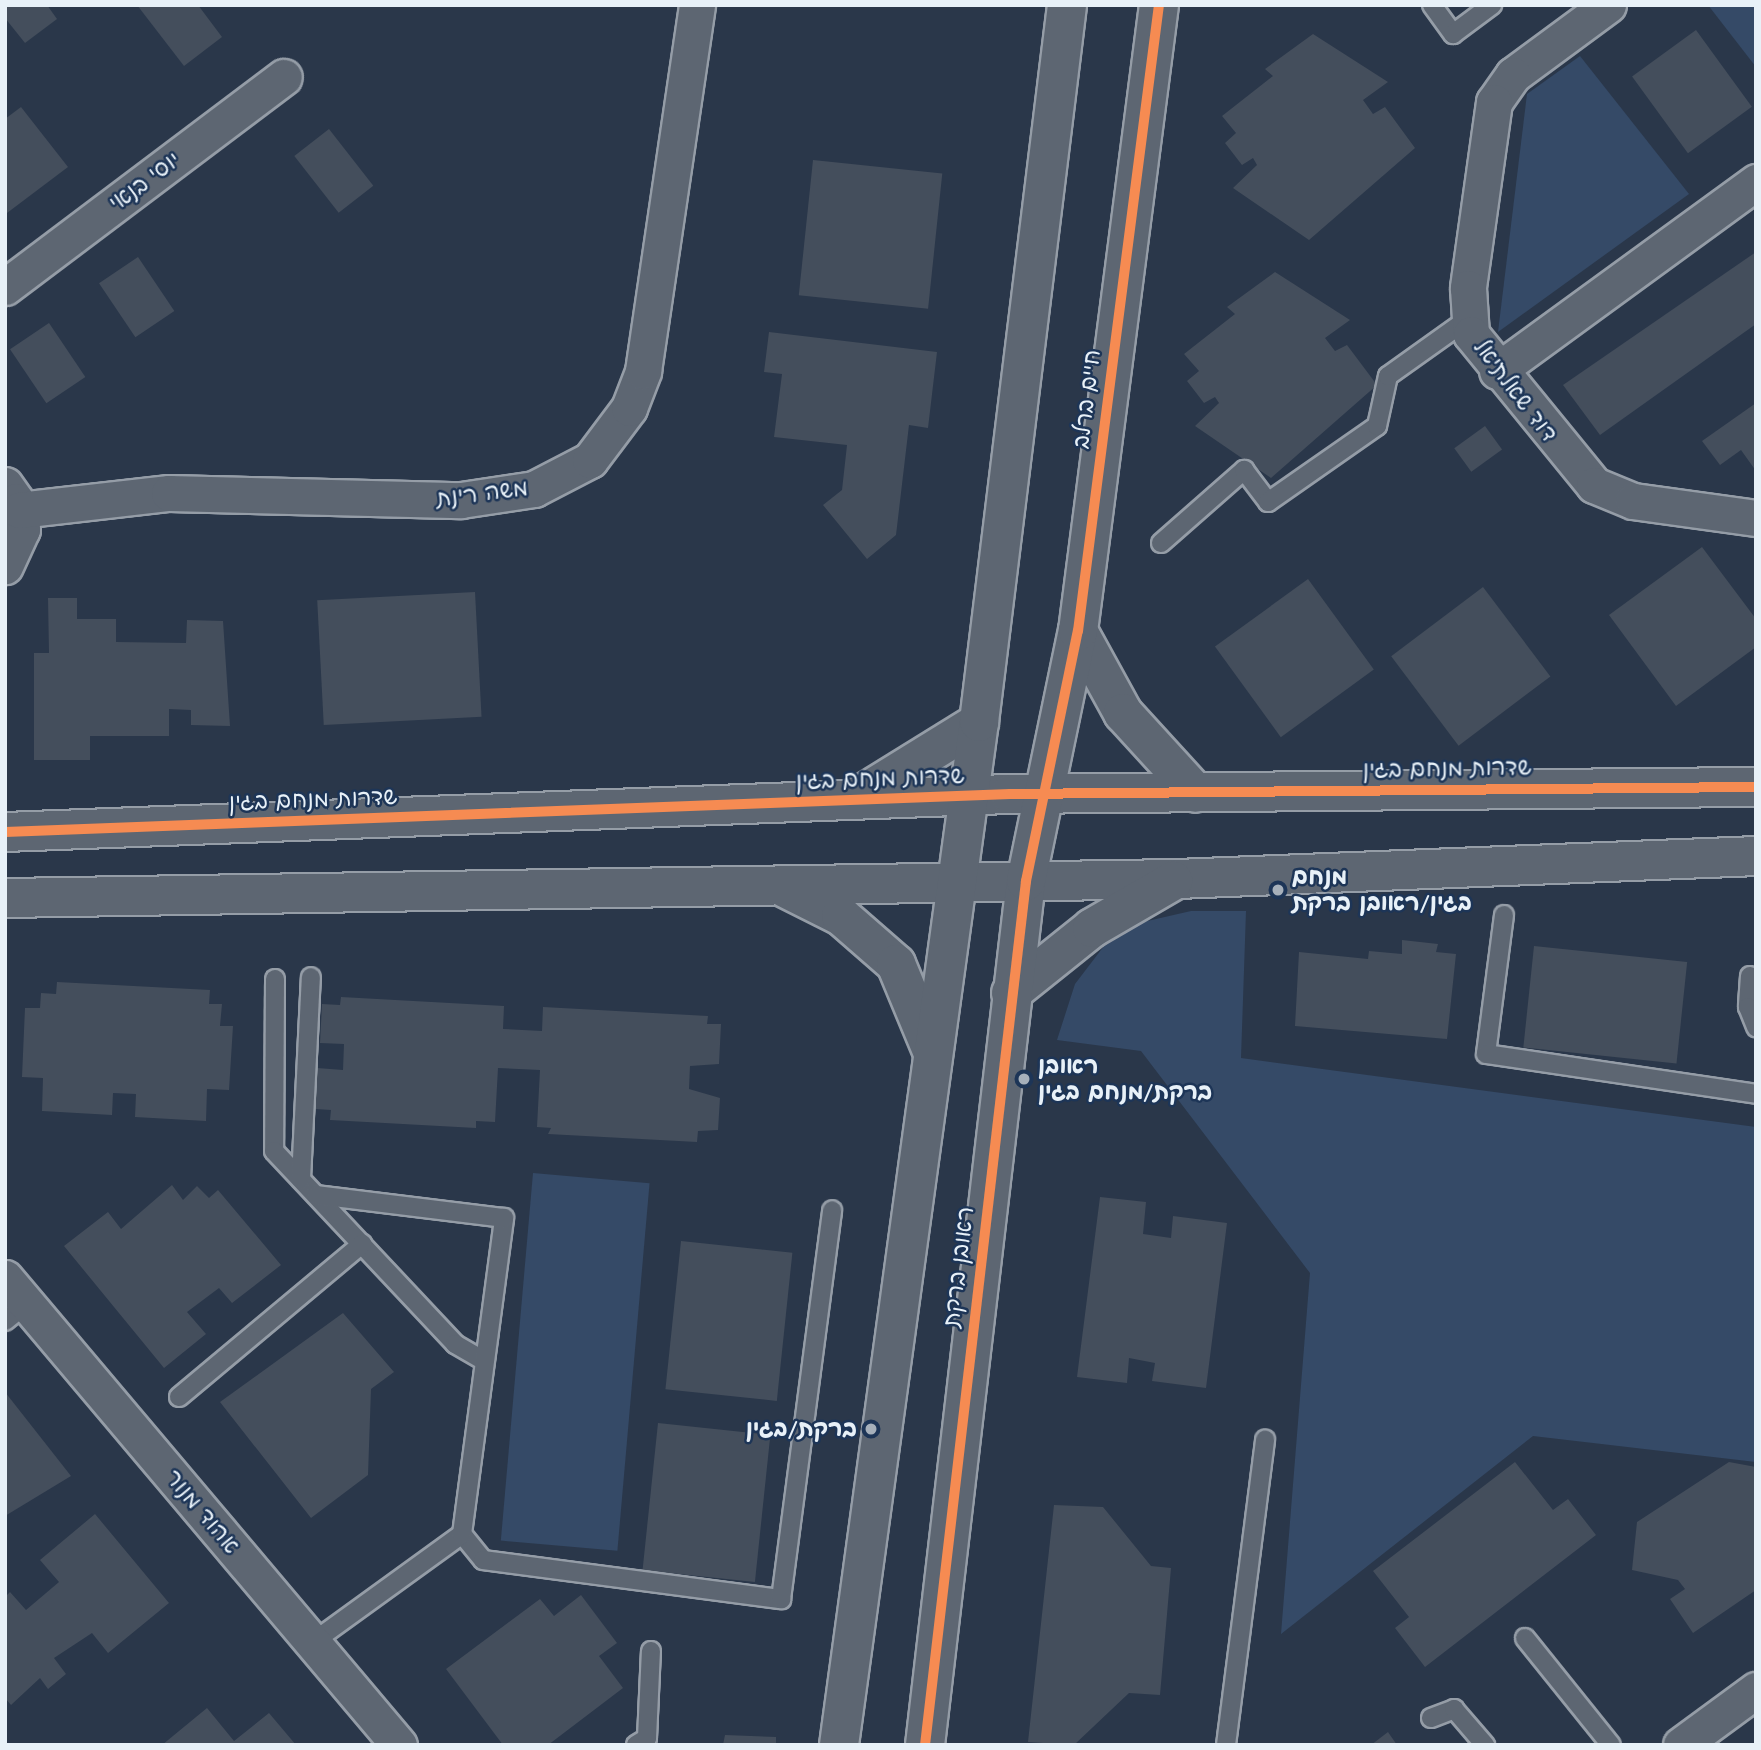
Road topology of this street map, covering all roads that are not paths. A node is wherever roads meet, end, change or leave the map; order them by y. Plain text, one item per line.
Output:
1 (697, 5) edge
2 (1067, 5) edge
3 (1159, 5) edge
4 (1432, 5) edge
5 (1492, 5) edge
6 (1608, 5) edge
7 (285, 76) dead end
8 (1756, 182) edge
9 (5, 287) edge
10 (1468, 319) junction
11 (1497, 371) junction
12 (12, 498) edge
13 (1756, 518) edge
14 (1161, 543) dead end
15 (5, 566) edge
16 (1078, 631) junction
17 (979, 722) junction
18 (1756, 786) edge
19 (1196, 793) junction
20 (1043, 795) junction
21 (964, 797) junction
22 (853, 800) junction
23 (7, 832) edge
24 (1756, 856) edge
25 (1177, 879) junction
26 (1026, 880) junction
27 (954, 883) junction
28 (780, 885) junction
29 (5, 898) edge
30 (1504, 915) dead end
31 (1750, 976) dead end
32 (311, 977) dead end
33 (275, 979) dead end
34 (1011, 993) junction
35 (1756, 1027) edge
36 (933, 1053) junction
37 (1756, 1094) edge
38 (301, 1179) junction
39 (316, 1195) junction
40 (832, 1210) dead end
41 (362, 1244) junction
42 (10, 1292) edge
43 (485, 1361) junction
44 (178, 1397) dead end
45 (1265, 1439) dead end
46 (462, 1534) junction
47 (1525, 1638) dead end
48 (313, 1642) junction
49 (651, 1651) dead end
50 (1756, 1690) edge
51 (1432, 1718) dead end
52 (399, 1745) edge
53 (636, 1745) edge
54 (839, 1745) edge
55 (925, 1745) edge
56 (1226, 1745) edge
57 (1485, 1745) edge
58 (1611, 1745) edge
59 (1681, 1745) edge

1 - 12 street, משה רינת
2 - 17 street
3 - 16 street, חיים ברלב
4 - 5 lane
6 - 10 street, דוד שאלתיאל
7 - 9 street, יוסי בנאי
8 - 11 street
10 - 11 street, דוד שאלתיאל
10 - 14 lane
11 - 13 street, דוד שאלתיאל
12 - 15 street
16 - 19 street
16 - 20 street, חיים ברלב
17 - 21 street
17 - 22 street, שדרות מנחם בגין
18 - 19 street, שדרות מנחם בגין
19 - 20 street, שדרות מנחם בגין
20 - 21 street, שדרות מנחם בגין
20 - 26 street, ראובן ברקת
21 - 22 street, שדרות מנחם בגין
21 - 27 street
22 - 23 street, שדרות מנחם בגין
24 - 25 street
25 - 26 street
25 - 34 street
26 - 27 street
26 - 34 street, ראובן ברקת
27 - 28 street
27 - 36 street
28 - 29 street
28 - 36 street
30 - 37 lane
31 - 35 lane
32 - 38 lane
33 - 38 lane
34 - 55 street, ראובן ברקת
36 - 54 street
38 - 39 lane
39 - 41 lane
39 - 43 lane
40 - 46 lane
41 - 43 lane
41 - 44 lane
42 - 48 street, אהוד מנור
43 - 46 lane
45 - 56 lane
46 - 48 lane
47 - 58 lane
48 - 52 street, אהוד מנור
49 - 53 lane
50 - 59 street
51 - 57 lane

